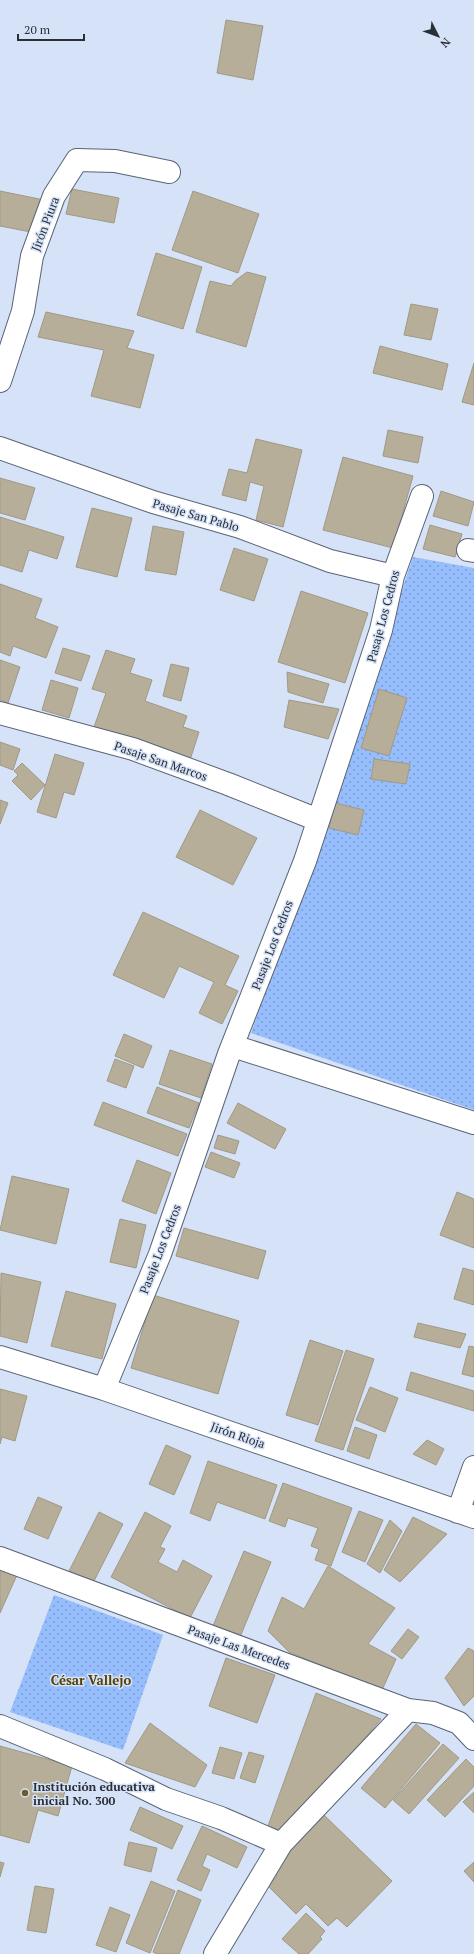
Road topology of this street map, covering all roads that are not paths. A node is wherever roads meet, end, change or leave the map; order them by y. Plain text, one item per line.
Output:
1 (169, 172) dead end
2 (0, 381) edge
3 (0, 448) edge
4 (422, 496) dead end
5 (393, 576) junction
6 (0, 713) edge
7 (318, 820) junction
8 (233, 1046) junction
9 (474, 1123) edge
10 (0, 1357) edge
11 (104, 1389) junction
12 (474, 1467) edge
13 (466, 1515) edge
14 (0, 1558) edge
15 (408, 1710) junction
16 (0, 1726) edge
17 (474, 1739) edge
18 (281, 1844) junction
19 (215, 1954) edge

1 - 2 street, Jirón Piura
3 - 5 street, Pasaje San Pablo
4 - 5 street, Pasaje Los Cedros
5 - 7 street, Pasaje Los Cedros
6 - 7 street, Pasaje San Marcos
7 - 8 street, Pasaje Los Cedros
8 - 9 street
8 - 11 street, Pasaje Los Cedros
10 - 11 street, Jirón Rioja
11 - 13 street, Jirón Rioja
12 - 13 street
14 - 15 street, Pasaje Las Mercedes
15 - 17 street, Pasaje Las Mercedes
15 - 18 street
16 - 18 street
18 - 19 street

